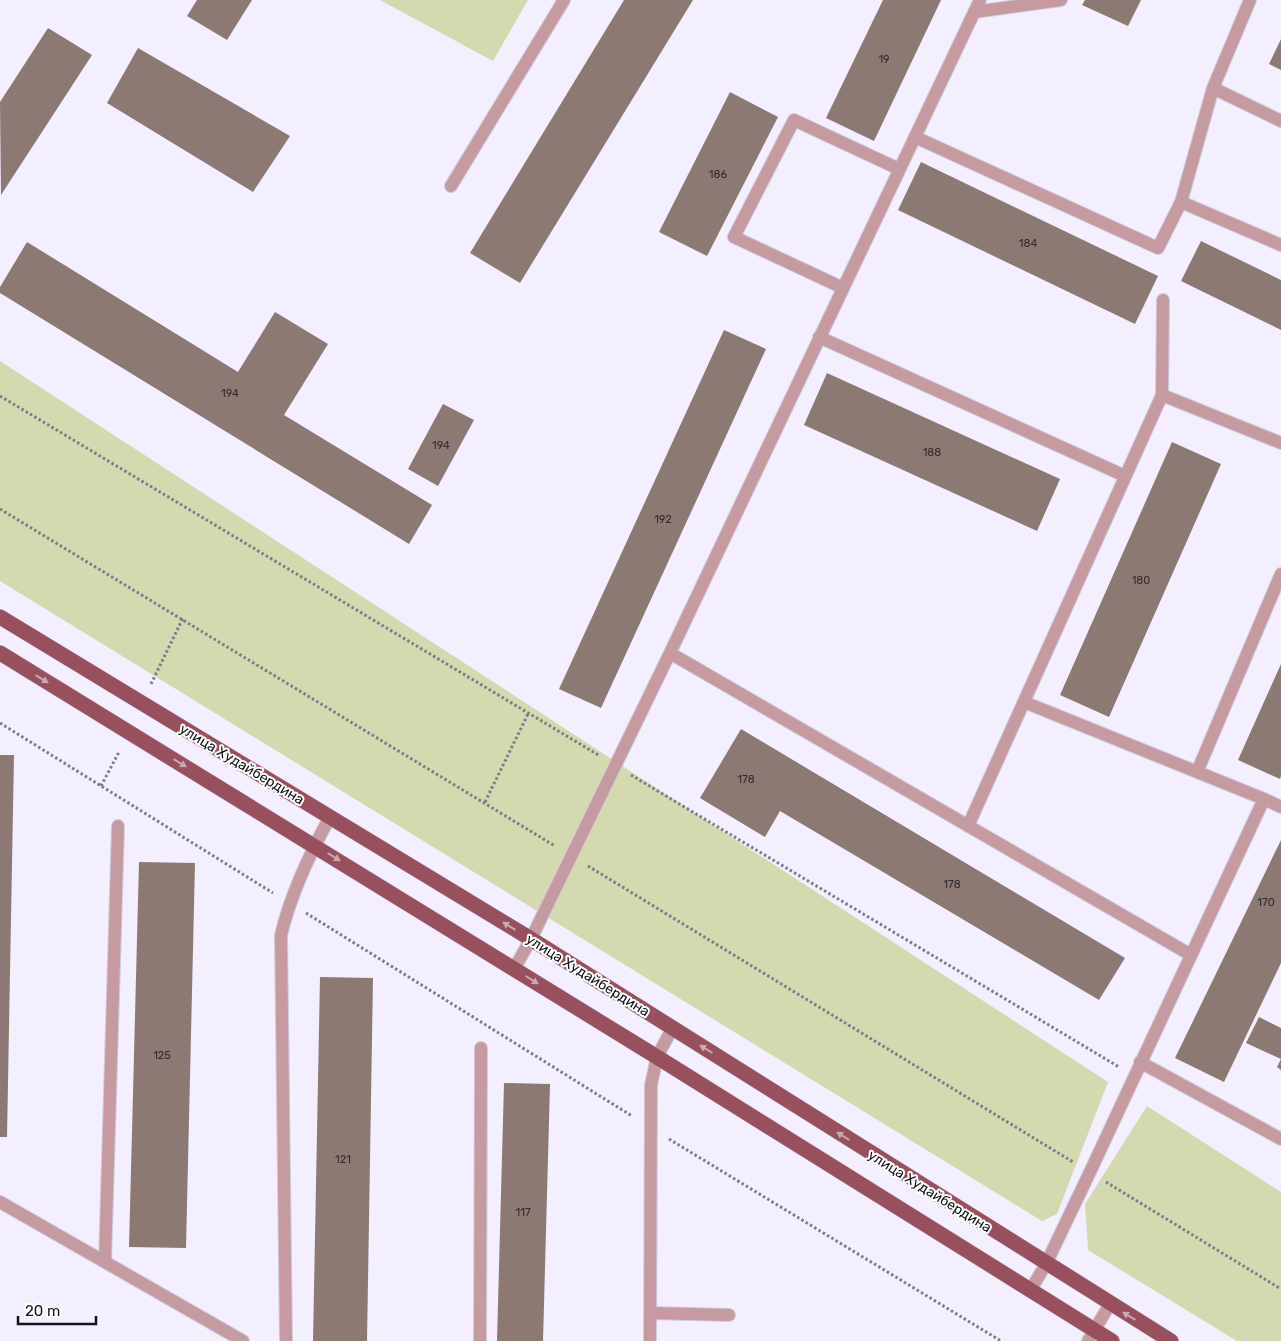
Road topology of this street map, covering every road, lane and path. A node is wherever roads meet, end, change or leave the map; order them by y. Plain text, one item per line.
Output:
1 (564, 0) edge
2 (980, 0) edge
3 (1061, 0) edge
4 (1250, 0) edge
5 (974, 12) junction
6 (1213, 88) junction
7 (1281, 121) edge
8 (915, 137) junction
9 (899, 169) junction
10 (451, 186) dead end
11 (1181, 202) junction
12 (1281, 245) edge
13 (843, 288) junction
14 (1163, 300) dead end
15 (819, 337) junction
16 (1162, 395) junction
17 (0, 396) edge
18 (1281, 443) edge
19 (1125, 476) junction
20 (0, 509) edge
21 (1281, 574) edge
22 (0, 617) edge
23 (183, 618) junction
24 (0, 653) edge
25 (670, 653) junction
26 (151, 684) dead end
27 (1024, 702) junction
28 (528, 714) junction
29 (0, 723) edge
30 (119, 752) dead end
31 (615, 766) junction
32 (1197, 772) junction
33 (102, 786) junction
34 (1264, 799) junction
35 (485, 802) junction
36 (1281, 807) edge
37 (330, 817) junction
38 (118, 826) dead end
39 (968, 826) junction
40 (314, 845) junction
41 (572, 856) junction
42 (289, 902) junction
43 (531, 939) junction
44 (1191, 955) junction
45 (514, 969) junction
46 (673, 1027) junction
47 (482, 1048) dead end
48 (657, 1057) junction
49 (1140, 1062) junction
50 (1134, 1076) junction
51 (650, 1127) junction
52 (1281, 1139) edge
53 (1090, 1172) junction
54 (0, 1202) edge
55 (105, 1262) junction
56 (1046, 1264) junction
57 (1281, 1289) edge
58 (1030, 1291) junction
59 (1110, 1304) junction
60 (651, 1313) junction
61 (729, 1315) dead end
62 (1091, 1335) edge
63 (243, 1341) edge
64 (286, 1341) edge
65 (480, 1341) edge
66 (650, 1341) edge
67 (1000, 1341) edge
68 (1112, 1341) edge
69 (1171, 1341) edge

1 - 10 lane
2 - 5 lane
3 - 5 lane
4 - 6 lane
5 - 8 lane
6 - 7 lane
6 - 11 lane
8 - 9 lane
8 - 11 lane
9 - 13 lane
9 - 13 lane
11 - 12 lane
13 - 15 lane
14 - 16 lane
15 - 19 lane
15 - 25 lane
16 - 18 lane
16 - 19 lane
17 - 28 path
19 - 27 lane
20 - 23 path
21 - 32 lane
22 - 37 main road, улица Худайбердина
23 - 26 path
23 - 35 path
24 -> 40 main road
25 - 31 lane
25 - 39 lane
27 - 32 lane
27 - 39 lane
28 - 31 path
28 - 35 path
29 - 33 path
30 - 33 path
31 - 41 lane
31 - 50 path
32 - 34 lane
33 - 42 path
34 - 36 lane
34 - 44 lane
35 - 41 path
37 - 40 lane
43 -> 37 main road, улица Худайбердина
38 - 55 lane
39 - 44 lane
40 - 42 lane
40 -> 45 main road
41 - 43 lane
41 - 53 path
42 - 51 path
42 - 64 lane
43 - 45 lane
43 - 46 main road, улица Худайбердина
44 - 49 lane
45 -> 48 main road
46 - 48 lane
56 -> 46 main road, улица Худайбердина
47 - 65 lane
48 - 51 lane
48 - 58 main road
49 - 50 lane
49 - 52 lane
50 - 53 lane
51 - 60 lane
51 - 67 path
53 - 56 lane
53 - 57 path
54 - 55 lane
55 - 63 lane
56 - 58 lane
56 - 59 main road, улица Худайбердина
58 - 62 main road
59 - 62 lane
69 -> 59 main road, улица Худайбердина
60 - 61 lane
60 - 66 lane
62 - 68 main road

